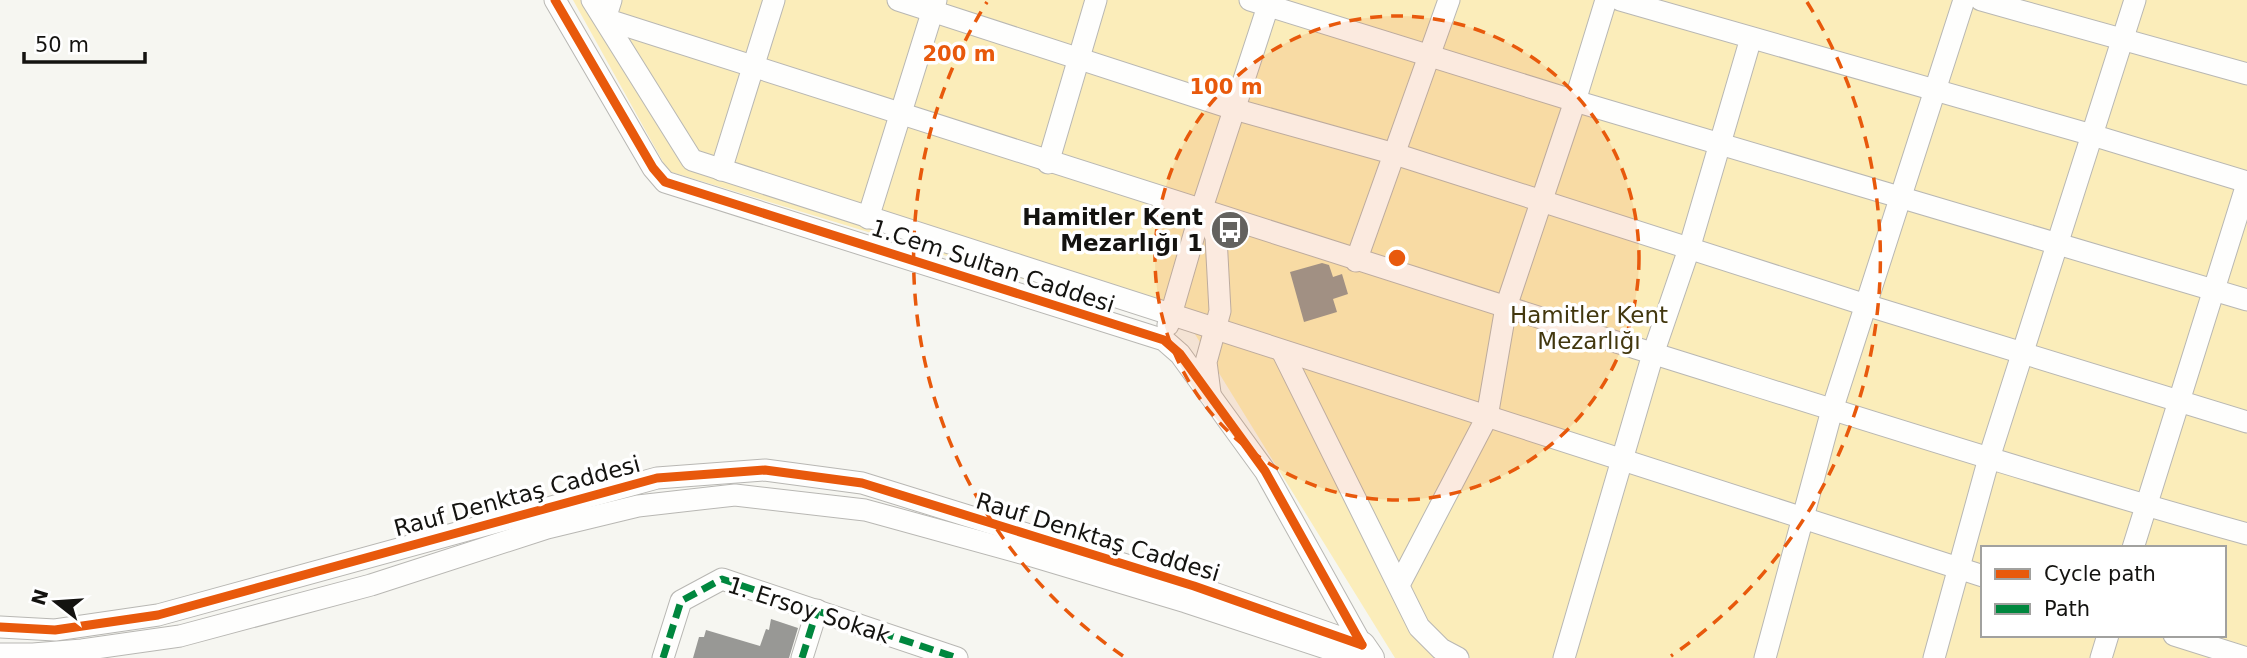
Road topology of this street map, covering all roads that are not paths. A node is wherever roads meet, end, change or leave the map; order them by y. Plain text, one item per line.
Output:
1 (555, 0) edge
2 (592, 0) edge
3 (775, 0) edge
4 (898, 0) edge
5 (1096, 0) edge
6 (1449, 0) edge
7 (1605, 0) edge
8 (1620, 0) edge
9 (1964, 0) edge
10 (1981, 0) edge
11 (2135, 0) edge
12 (1263, 2) edge
13 (935, 5) edge
14 (608, 10) edge
15 (1751, 38) junction
16 (2123, 39) junction
17 (1431, 56) junction
18 (1078, 60) junction
19 (753, 67) junction
20 (2247, 74) edge
21 (1935, 90) junction
22 (1574, 101) junction
23 (1234, 109) junction
24 (901, 115) junction
25 (2092, 135) junction
26 (1721, 144) junction
27 (1395, 154) junction
28 (1048, 163) junction
29 (721, 170) junction
30 (2247, 183) edge
31 (1901, 197) junction
32 (1541, 201) junction
33 (1203, 212) junction
34 (869, 218) junction
35 (2058, 243) junction
36 (1689, 249) junction
37 (1356, 261) junction
38 (2213, 290) junction
39 (2247, 300) edge
40 (1866, 305) junction
41 (1506, 307) junction
42 (1171, 314) junction
43 (1215, 328) junction
44 (1164, 340) junction
45 (1282, 351) junction
46 (1653, 354) junction
47 (2022, 354) junction
48 (1210, 395) junction
49 (2178, 400) junction
50 (1832, 410) junction
51 (1487, 417) junction
52 (2247, 422) edge
53 (1989, 458) junction
54 (1622, 459) junction
55 (2145, 506) junction
56 (1804, 518) junction
57 (2247, 534) edge
58 (2134, 546) edge
59 (1960, 569) junction
60 (1981, 575) edge
61 (1399, 585) junction
62 (817, 610) junction
63 (0, 627) edge
64 (2107, 637) edge
65 (2181, 637) edge
66 (82, 650) junction
67 (0, 653) edge
68 (1363, 654) edge
69 (137, 658) edge
70 (663, 658) edge
71 (802, 658) edge
72 (957, 658) edge
73 (1458, 658) edge
74 (1564, 658) edge
75 (1765, 658) edge
76 (1934, 658) edge
77 (2101, 658) edge
78 (2247, 658) edge

1 - 44 street, 1.Cem Sultan Caddesi
2 - 14 street
3 - 19 street
4 - 13 street
5 - 18 street
6 - 17 street
7 - 22 street
8 - 15 street
9 - 21 street
10 - 16 street
11 - 16 street
12 - 17 street
12 - 23 street
13 - 18 street
13 - 24 street
14 - 19 street
14 - 29 street
15 - 21 street
15 - 26 street
16 - 20 street
16 - 25 street
17 - 22 street
17 - 27 street
18 - 23 street
18 - 28 street
19 - 24 street
19 - 29 street
21 - 25 street
21 - 31 street
22 - 26 street
22 - 32 street
23 - 27 street
23 - 33 street
24 - 28 street
24 - 34 street
25 - 30 street
25 - 35 street
26 - 31 street
26 - 36 street
27 - 32 street
27 - 37 street
28 - 33 street
29 - 34 street
30 - 38 street
31 - 35 street
31 - 40 street
32 - 36 street
32 - 41 street
33 - 37 street
33 - 42 street
33 - 43 street
34 - 42 street
35 - 38 street
35 - 47 street
36 - 40 street
36 - 46 street
37 - 41 street
38 - 39 street
38 - 49 street
40 - 47 street
40 - 50 street
41 - 46 street
41 - 51 street
42 - 43 street
42 - 44 street
43 - 45 street
43 - 48 street
44 - 48 street, 1.Cem Sultan Caddesi
45 - 51 street
45 - 61 street
46 - 50 street
46 - 54 street
47 - 49 street
47 - 53 street
48 - 68 street, 1.Cem Sultan Caddesi
49 - 52 street
49 - 55 street
50 - 53 street
50 - 56 street
51 - 54 street
51 - 61 street
53 - 55 street
53 - 59 street
54 - 56 street
54 - 74 street
55 - 57 street
55 - 58 street
56 - 59 street
56 - 75 street
59 - 60 street
59 - 76 street
61 - 73 street
62 - 70 street, 1. Ersoy Sokak
62 - 71 street
62 - 72 street, 1. Ersoy Sokak
63 - 68 street, Rauf Denktaş Caddesi
64 - 77 street
65 - 78 street
66 - 67 street, Rauf Denktaş Caddesi
66 - 68 street, Rauf Denktaş Caddesi
66 - 69 street

